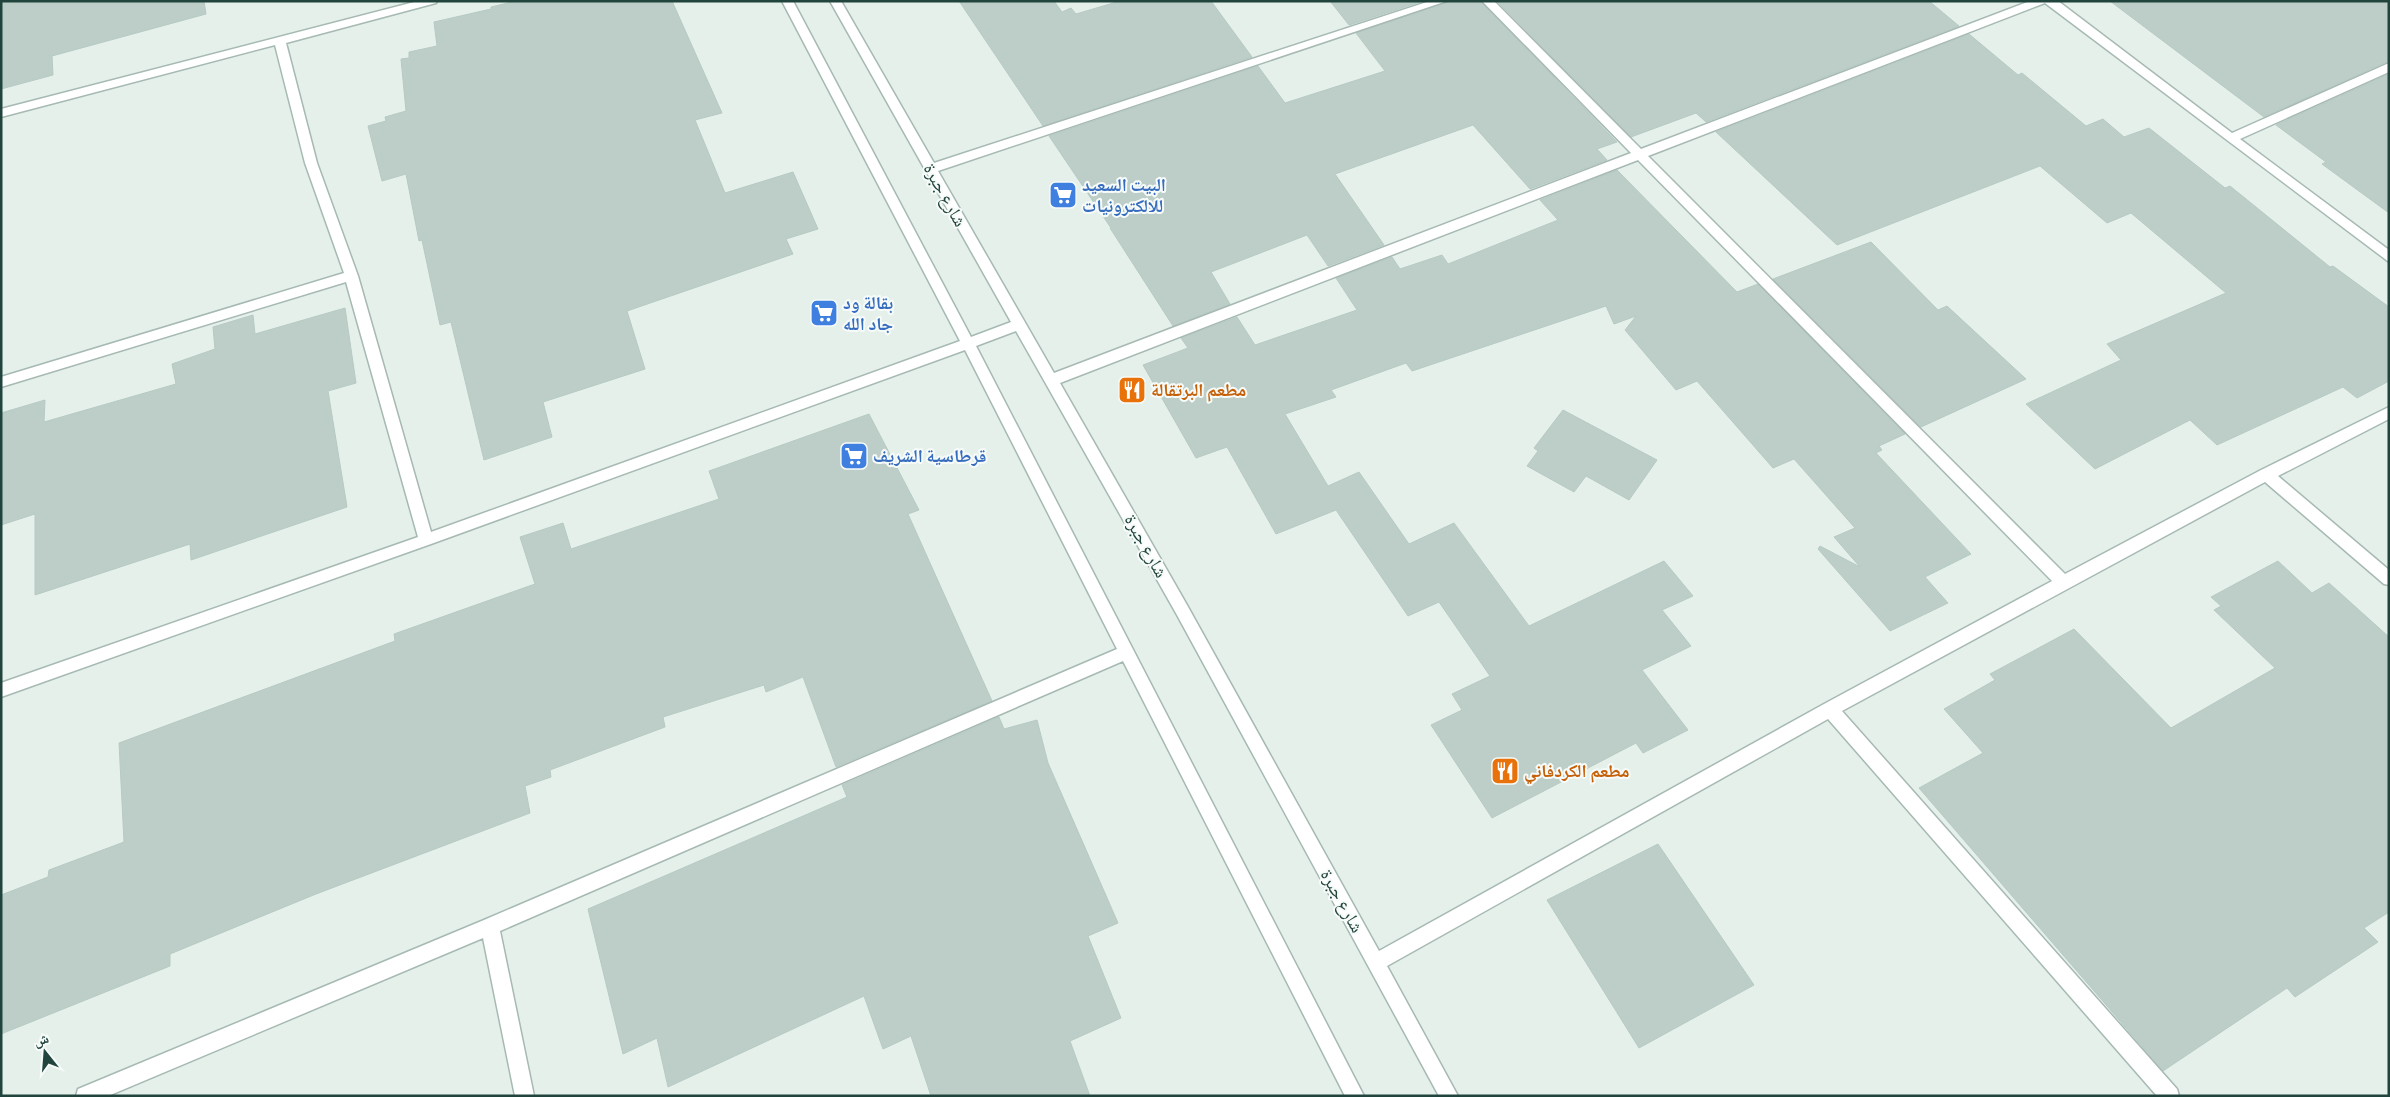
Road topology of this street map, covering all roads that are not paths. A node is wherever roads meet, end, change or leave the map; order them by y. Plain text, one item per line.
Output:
1 (432, 1) edge
2 (787, 1) edge
3 (835, 1) edge
4 (1442, 1) edge
5 (1487, 1) edge
6 (2041, 1) edge
7 (2050, 1) edge
8 (280, 42) junction
9 (2389, 67) edge
10 (1, 113) edge
11 (2231, 138) junction
12 (1641, 155) junction
13 (930, 169) junction
14 (2389, 257) edge
15 (351, 276) junction
16 (1019, 325) junction
17 (968, 343) junction
18 (1052, 380) junction
19 (1, 382) edge
20 (2389, 412) edge
21 (2266, 474) junction
22 (426, 540) junction
23 (2389, 579) edge
24 (2063, 582) junction
25 (1127, 652) junction
26 (1, 690) edge
27 (1830, 710) junction
28 (490, 926) junction
29 (1376, 962) junction
30 (85, 1096) edge
31 (525, 1096) edge
32 (1355, 1096) edge
33 (1449, 1096) edge
34 (2170, 1096) edge

1 - 8 street
2 - 17 street
3 - 13 street, شارع جبرة
4 - 13 street
5 - 12 street
6 - 12 street
7 - 11 street
8 - 10 street
8 - 15 street
9 - 11 street
11 - 14 street
12 - 18 street
12 - 24 street
13 - 16 street, شارع جبرة
15 - 19 street
15 - 22 street
16 - 17 street
16 - 18 street, شارع جبرة
17 - 22 street
17 - 25 street
18 - 29 street, شارع جبرة
20 - 21 street
21 - 23 street
21 - 24 street
22 - 26 street
24 - 27 street
25 - 28 street
25 - 32 street
27 - 29 street
27 - 34 street
28 - 30 street
28 - 31 street
29 - 33 street, شارع جبرة

